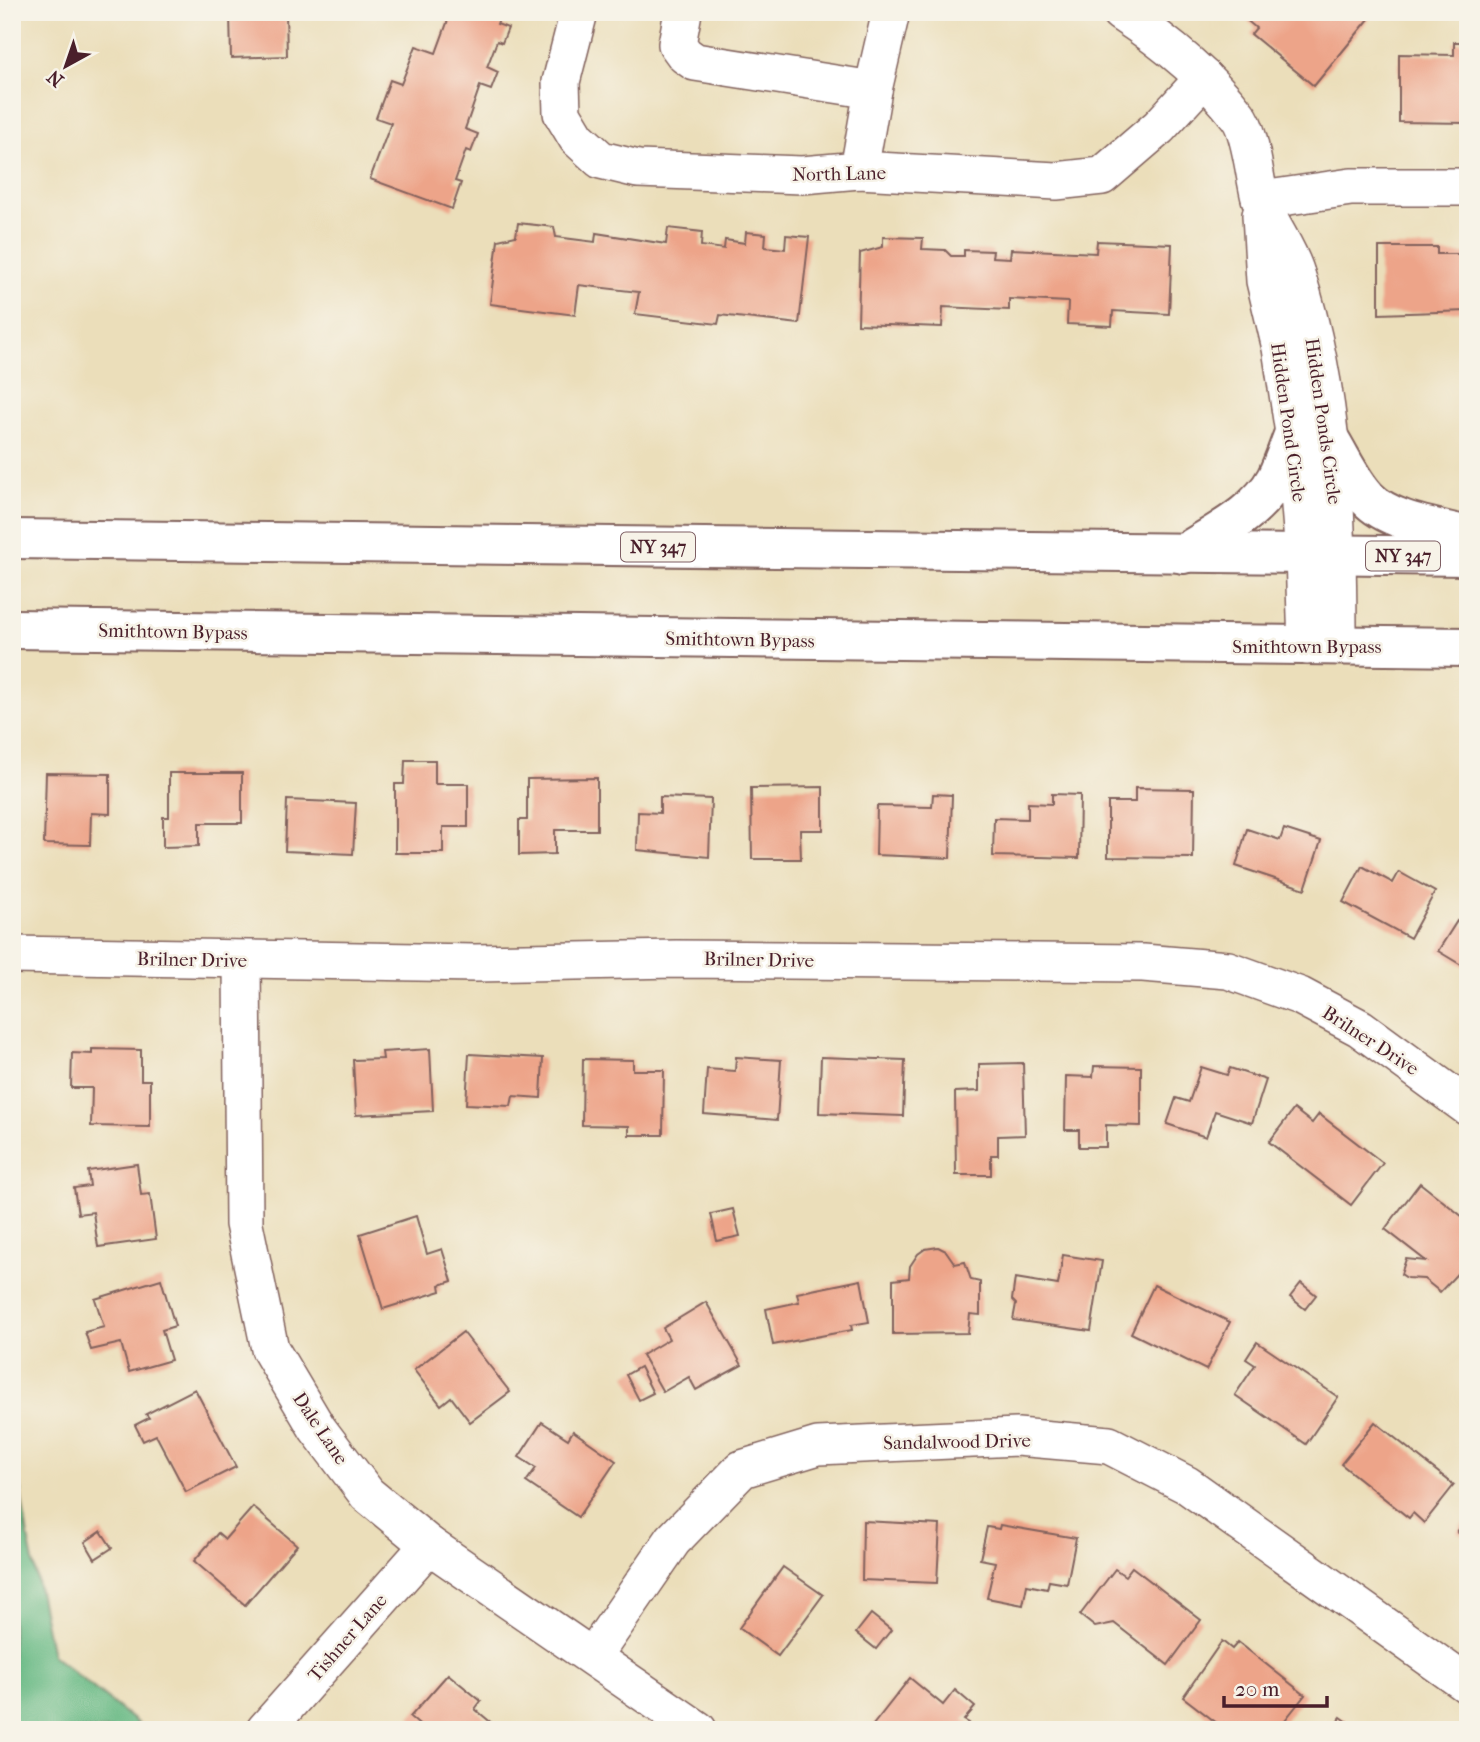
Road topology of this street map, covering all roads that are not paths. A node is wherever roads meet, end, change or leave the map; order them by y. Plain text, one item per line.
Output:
1 (579, 12) edge
2 (683, 12) edge
3 (891, 12) edge
4 (1119, 12) edge
5 (1203, 78) junction
6 (873, 90) junction
7 (859, 170) junction
8 (1468, 187) edge
9 (1261, 200) junction
10 (1312, 435) junction
11 (1468, 537) edge
12 (12, 539) edge
13 (1183, 554) junction
14 (1321, 555) junction
15 (1468, 556) edge
16 (12, 629) edge
17 (1323, 646) junction
18 (1468, 647) edge
19 (12, 955) edge
20 (242, 960) junction
21 (1468, 1107) edge
22 (429, 1545) junction
23 (593, 1656) junction
24 (1468, 1685) edge
25 (265, 1730) edge
26 (698, 1730) edge

1 - 7 street, North Lane
2 - 6 street
3 - 6 street
4 - 5 street
5 - 7 street, North Lane
5 - 9 street
6 - 7 street
8 - 9 street
9 - 10 street, Hidden Pond Circle
10 - 11 highway
10 - 13 highway
10 - 14 street, Hidden Pond Circle
12 - 13 highway, NY 347
13 - 14 highway, NY 347
14 - 15 highway, NY 347
14 - 17 street, Hidden Pond Circle
16 - 17 highway, Smithtown Bypass
17 - 18 highway, Smithtown Bypass
19 - 20 street, Brilner Drive
20 - 21 street, Brilner Drive
20 - 22 street, Dale Lane
22 - 23 street, Dale Lane
22 - 25 street, Tishner Lane
23 - 24 street, Sandalwood Drive
23 - 26 street, Dale Lane

